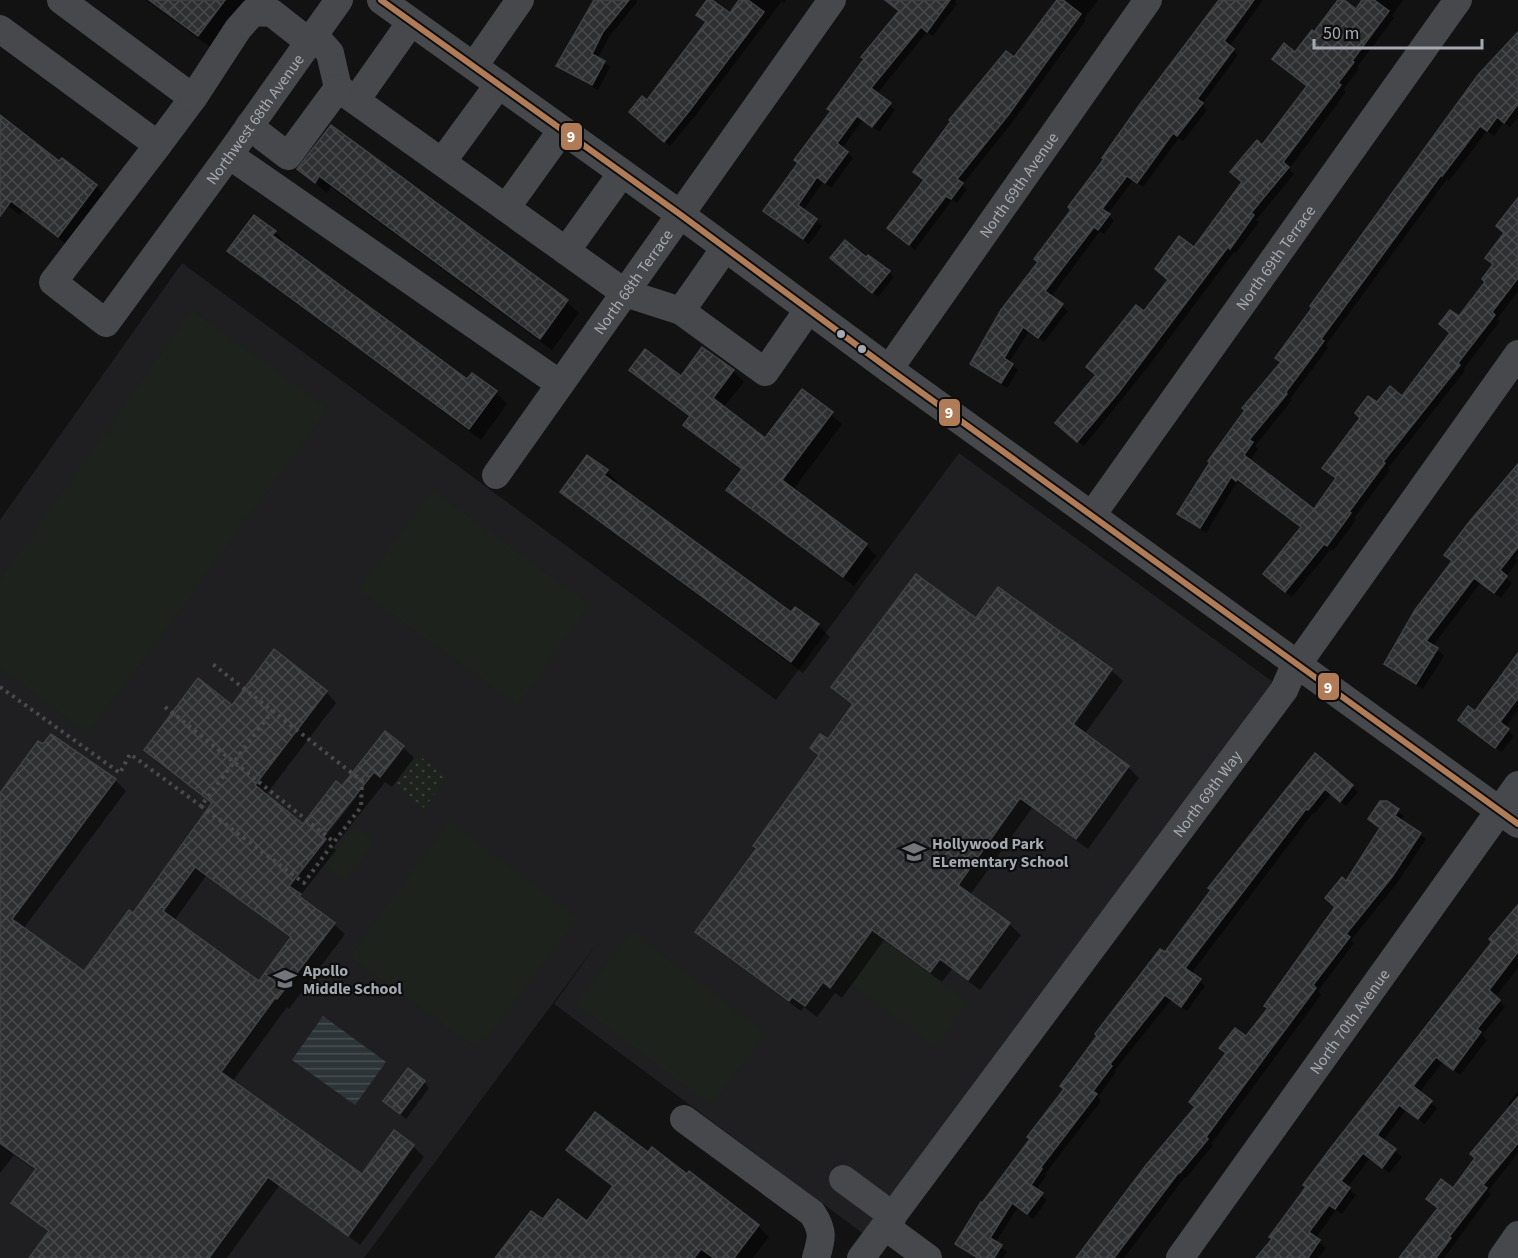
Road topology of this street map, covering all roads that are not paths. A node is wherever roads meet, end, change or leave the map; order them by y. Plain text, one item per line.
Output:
1 (61, 0) edge
2 (339, 0) edge
3 (381, 0) edge
4 (520, 0) edge
5 (832, 0) edge
6 (1148, 0) edge
7 (1458, 0) edge
8 (411, 22) junction
9 (0, 29) edge
10 (312, 39) junction
11 (474, 66) junction
12 (499, 84) junction
13 (347, 94) junction
14 (193, 98) junction
15 (249, 126) junction
16 (562, 130) junction
17 (158, 144) junction
18 (229, 155) junction
19 (442, 162) junction
20 (622, 173) junction
21 (506, 208) junction
22 (681, 215) junction
23 (725, 248) junction
24 (566, 251) junction
25 (625, 293) junction
26 (808, 310) junction
27 (681, 311) junction
28 (1518, 354) edge
29 (889, 369) junction
30 (560, 384) junction
31 (496, 475) dead end
32 (1092, 515) junction
33 (1298, 664) junction
34 (1518, 785) edge
35 (1509, 818) edge
36 (684, 1119) dead end
37 (843, 1179) dead end
38 (889, 1221) junction
39 (1518, 1235) edge
40 (816, 1258) edge
41 (861, 1258) edge
42 (928, 1258) edge
43 (1180, 1258) edge
44 (1502, 1258) edge

1 - 14 street
2 - 10 street, Northwest 68th Avenue
3 - 8 street
4 - 11 street
5 - 22 street, North 68th Terrace
6 - 29 street, North 69th Avenue
7 - 32 street, North 69th Terrace
8 - 11 street
8 - 13 street
9 - 17 street
10 - 13 street
10 - 14 street
10 - 15 street, Northwest 68th Avenue
11 - 12 street
12 - 16 street
12 - 19 street
13 - 15 street
13 - 19 street
14 - 17 street
15 - 18 street, Northwest 68th Avenue
16 - 20 street
16 - 21 street
17 - 18 street, Northwest 68th Avenue
18 - 30 street
19 - 21 street
20 - 22 street
20 - 24 street
21 - 24 street
22 - 23 street
22 - 25 street, North 68th Terrace
23 - 26 street
23 - 27 street
24 - 25 street
25 - 27 street
25 - 30 street, North 68th Terrace
26 - 27 street
26 - 29 street
28 - 33 street, North 69th Way
29 - 32 street
30 - 31 street, North 68th Terrace
32 - 33 street
33 - 35 street
33 - 38 street, North 69th Way
34 - 35 street, North 70th Avenue
35 - 43 street, North 70th Avenue
36 - 40 street
37 - 38 street
38 - 41 street, North 69th Way
38 - 42 street
39 - 44 street

